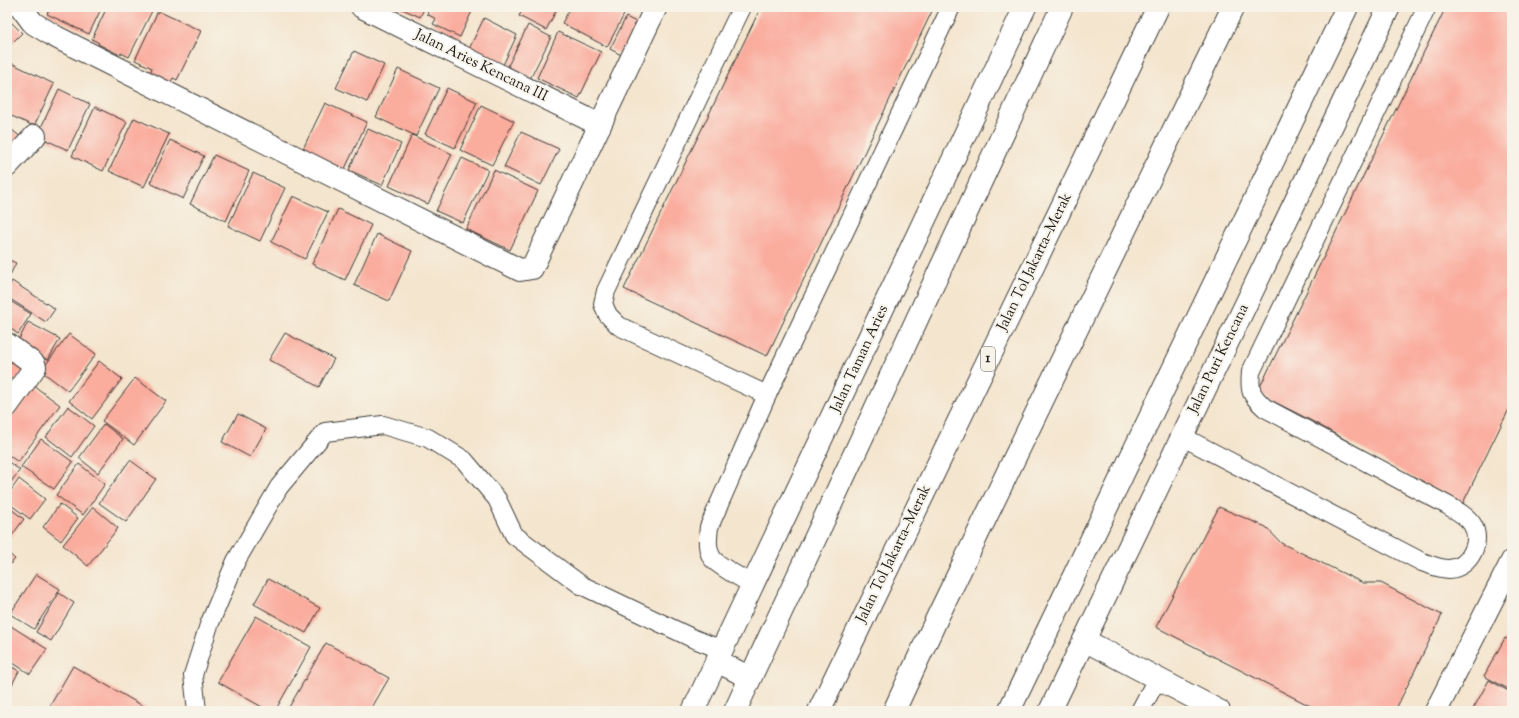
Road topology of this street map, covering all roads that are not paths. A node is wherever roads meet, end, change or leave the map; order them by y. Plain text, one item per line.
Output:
1 (21, 7) edge
2 (362, 7) edge
3 (656, 7) edge
4 (742, 7) edge
5 (951, 7) edge
6 (1025, 7) edge
7 (1062, 7) edge
8 (1158, 7) edge
9 (1233, 7) edge
10 (1347, 7) edge
11 (1388, 7) edge
12 (1427, 7) edge
13 (600, 125) junction
14 (35, 136) dead end
15 (7, 166) edge
16 (7, 344) edge
17 (767, 395) junction
18 (7, 406) edge
19 (1181, 436) junction
20 (1512, 561) edge
21 (754, 585) junction
22 (1084, 640) junction
23 (720, 656) junction
24 (750, 678) junction
25 (1157, 678) junction
26 (197, 711) edge
27 (693, 711) edge
28 (735, 711) edge
29 (818, 711) edge
30 (894, 711) edge
31 (1009, 711) edge
32 (1050, 711) edge
33 (1140, 711) edge
34 (1219, 711) edge
35 (1436, 711) edge

1 - 13 main road
2 - 13 main road, Jalan Aries Kencana III
3 - 13 main road
4 - 17 lane
5 - 17 lane
6 - 21 main road, Jalan Taman Aries
7 - 24 main road
8 - 29 main road, Jalan Tol Jakarta–Merak / 1
9 - 30 main road
10 - 31 main road
11 - 19 main road, Jalan Puri Kencana
12 - 19 lane
14 - 15 main road
16 - 18 main road
17 - 21 lane
19 - 22 main road, Jalan Puri Kencana
20 - 35 main road
21 - 23 main road, Jalan Taman Aries
22 - 25 main road
22 - 32 main road, Jalan Puri Kencana
23 - 24 main road
23 - 26 lane
23 - 27 main road, Jalan Taman Aries
24 - 28 main road
25 - 33 lane
25 - 34 main road

